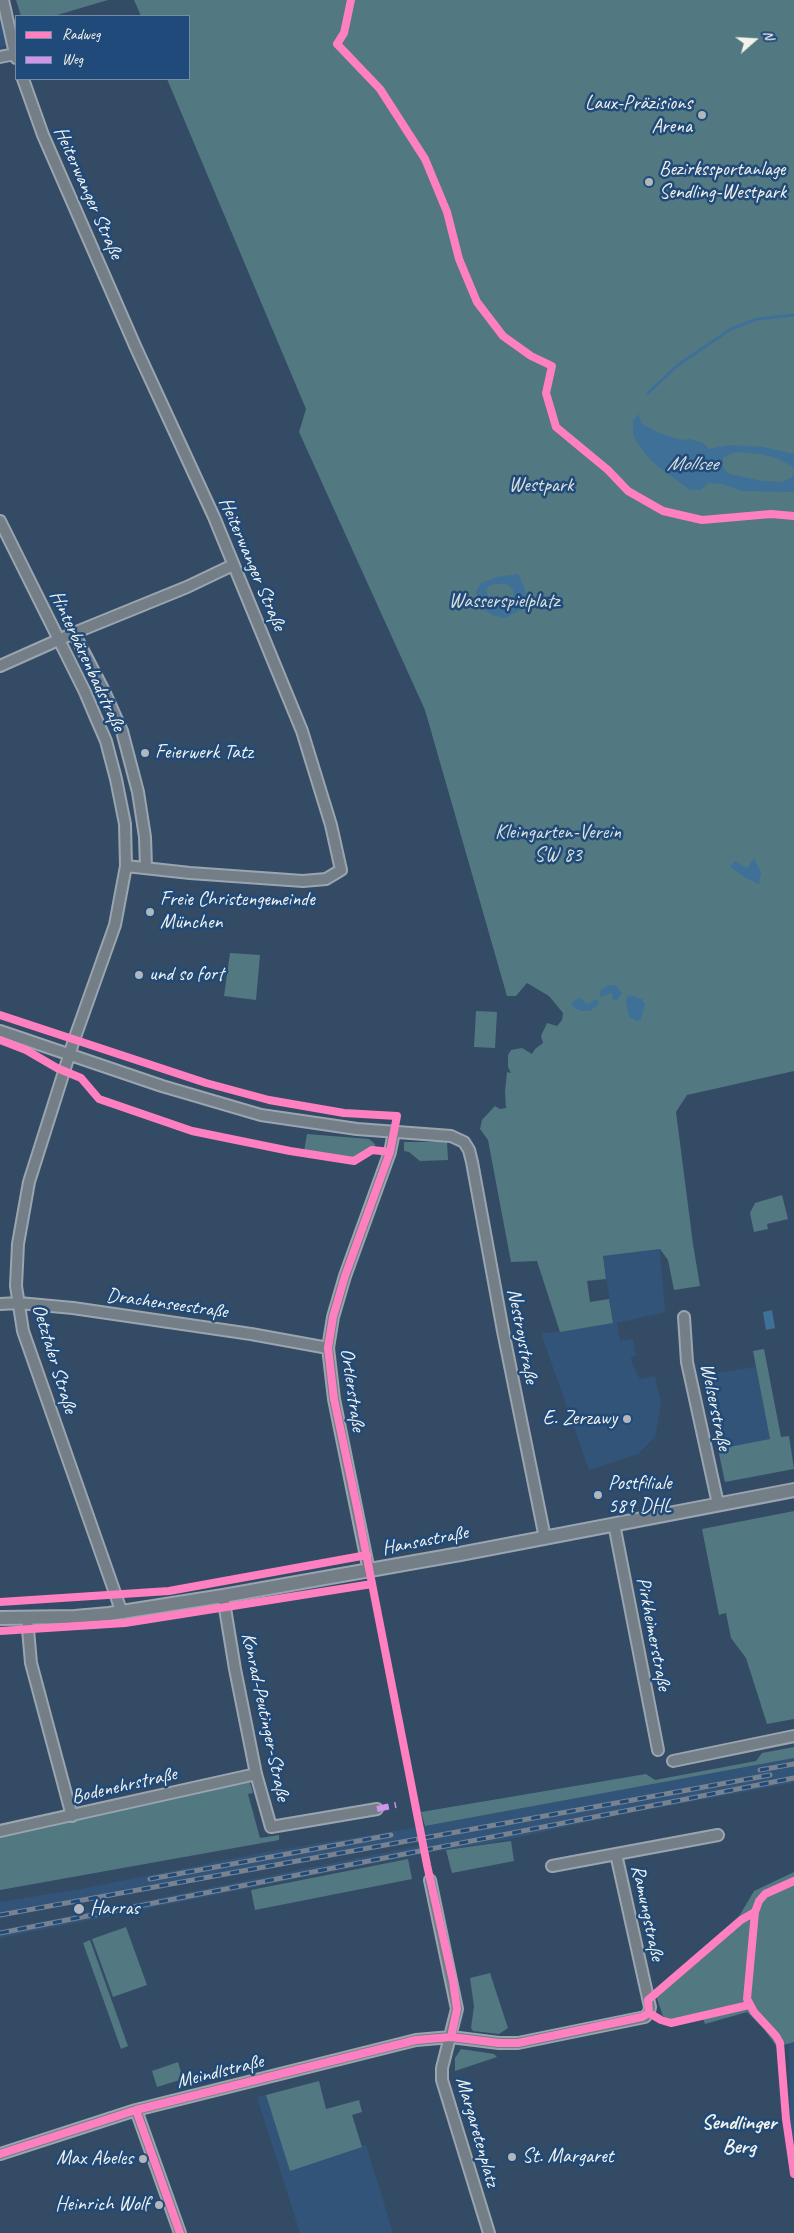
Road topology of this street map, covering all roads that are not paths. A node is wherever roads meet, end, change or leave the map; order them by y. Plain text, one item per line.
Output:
1 (4, 0) edge
2 (15, 51) edge
3 (15, 56) edge
4 (0, 57) edge
5 (23, 80) edge
6 (0, 521) edge
7 (233, 565) junction
8 (74, 632) junction
9 (58, 639) junction
10 (0, 666) edge
11 (126, 866) junction
12 (146, 867) junction
13 (0, 1030) edge
14 (70, 1053) junction
15 (394, 1132) junction
16 (19, 1303) junction
17 (0, 1304) edge
18 (684, 1317) dead end
19 (328, 1348) junction
20 (794, 1490) edge
21 (718, 1504) junction
22 (614, 1524) junction
23 (545, 1538) junction
24 (369, 1571) junction
25 (224, 1596) junction
26 (122, 1612) junction
27 (0, 1618) edge
28 (27, 1618) junction
29 (794, 1736) edge
30 (658, 1750) dead end
31 (674, 1761) dead end
32 (256, 1774) junction
33 (377, 1809) dead end
34 (72, 1816) junction
35 (0, 1831) edge
36 (718, 1835) dead end
37 (616, 1854) junction
38 (552, 1866) dead end
39 (430, 1880) dead end
40 (452, 2037) junction
41 (136, 2110) junction
42 (0, 2154) edge
43 (180, 2233) edge
44 (488, 2233) edge

1 - 2 street
3 - 4 street
5 - 7 street, Heiterwanger Straße
6 - 9 street, Hinterbärenbadstraße
7 - 8 street
7 - 12 street, Heiterwanger Straße
8 - 9 street
8 - 12 street, Hinterbärenbadstraße
9 - 10 street
9 - 11 street, Hinterbärenbadstraße
11 - 12 street, Heiterwanger Straße
11 - 14 street, Hinterbärenbadstraße
13 - 14 street
14 - 15 street
14 - 16 street, Oetztaler Straße
15 - 19 street, Ortlerstraße
15 - 23 street, Nestroystraße
16 - 17 street, Drachenseestraße
16 - 19 street, Drachenseestraße
16 - 26 street, Oetztaler Straße
18 - 21 street, Welserstraße
19 - 24 street, Ortlerstraße
20 - 21 street, Hansastraße
21 - 22 street, Hansastraße
22 - 23 street, Hansastraße
22 - 30 street, Pirkheimerstraße
23 - 24 street, Hansastraße
24 - 25 street, Hansastraße
25 - 26 street, Hansastraße
25 - 32 street, Konrad-Peutinger-Straße
26 - 28 street, Hansastraße
27 - 28 street, Hansastraße
28 - 34 street
29 - 31 street
32 - 33 street, Konrad-Peutinger-Straße
32 - 34 street, Bodenehrstraße
34 - 35 street, Bodenehrstraße
36 - 37 street
37 - 38 street, Ramungstraße
37 - 40 street, Ramungstraße
39 - 40 street, Margaretenplatz
40 - 41 street, Meindlstraße
40 - 44 street, Margaretenplatz
41 - 42 street, Meindlstraße
41 - 43 street

